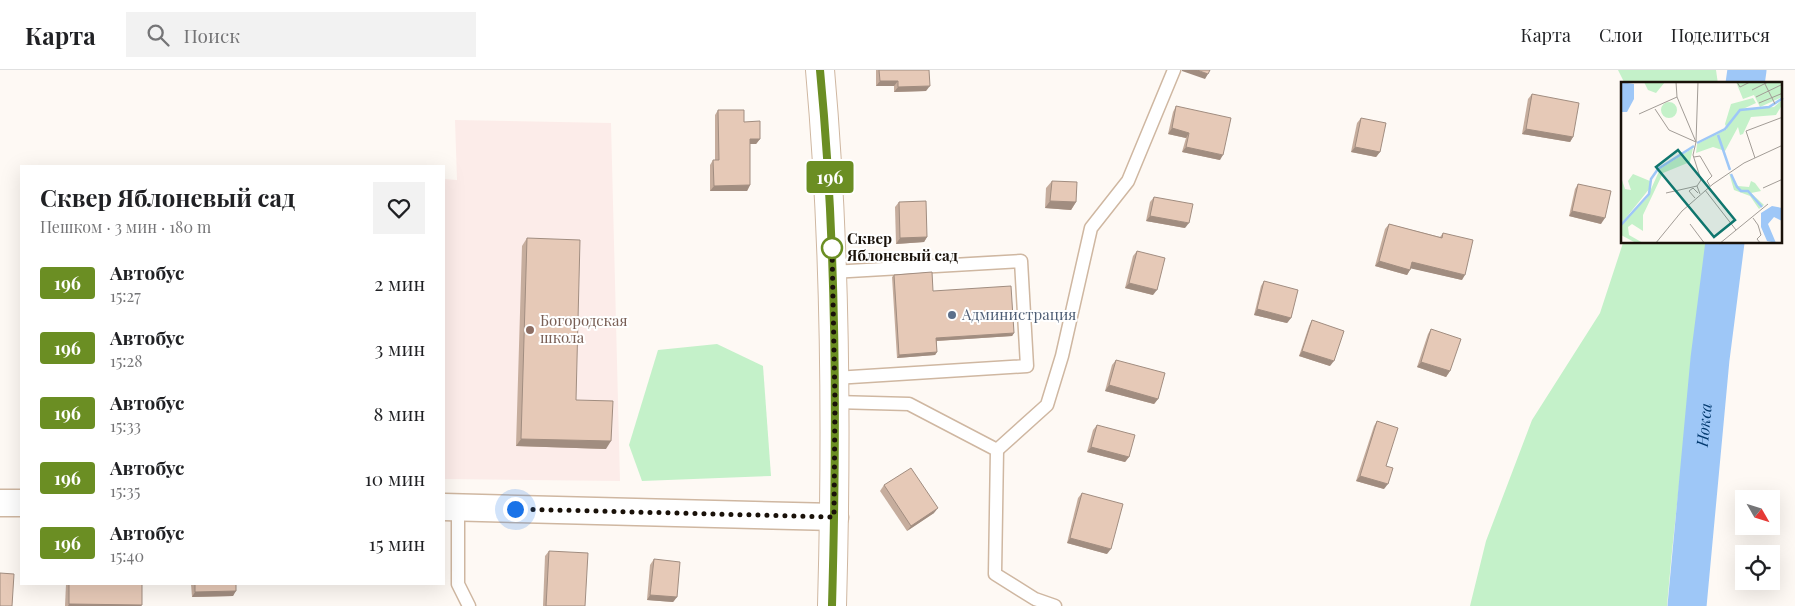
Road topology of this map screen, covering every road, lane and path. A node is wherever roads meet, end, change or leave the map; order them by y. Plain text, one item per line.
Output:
1 (820, 70) edge
2 (1174, 70) edge
3 (832, 272) junction
4 (835, 390) junction
5 (997, 450) junction
6 (20, 503) edge
7 (0, 504) edge
8 (451, 508) edge
9 (834, 517) junction
10 (469, 606) edge
11 (832, 606) edge
12 (1054, 606) edge

1 - 3 street
2 - 5 lane
3 - 4 street
3 - 4 lane
4 - 5 lane
4 - 9 street
5 - 12 lane
6 - 7 street
8 - 9 street
8 - 10 lane
9 - 11 street

